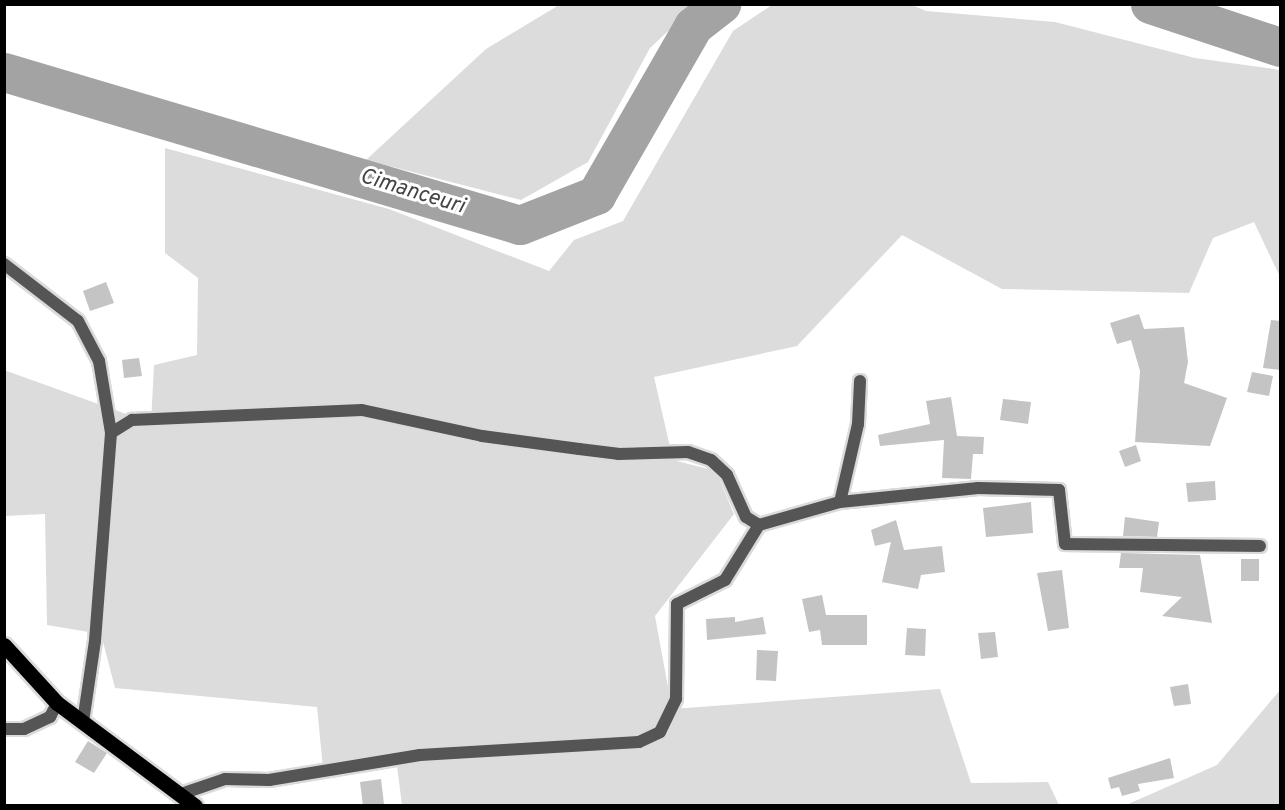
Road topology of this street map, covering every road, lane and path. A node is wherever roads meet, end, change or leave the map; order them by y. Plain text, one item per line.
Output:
1 (4, 264) edge
2 (860, 381) dead end
3 (111, 433) junction
4 (840, 502) junction
5 (759, 525) junction
6 (1260, 546) dead end
7 (4, 645) edge
8 (57, 703) junction
9 (83, 722) junction
10 (4, 729) edge
11 (184, 793) junction
12 (195, 806) edge

1 - 3 street
2 - 4 street
3 - 5 street
3 - 9 street
4 - 5 street
4 - 6 street
5 - 11 street
7 - 8 main road
8 - 9 main road
8 - 10 street
9 - 11 main road
11 - 12 main road

